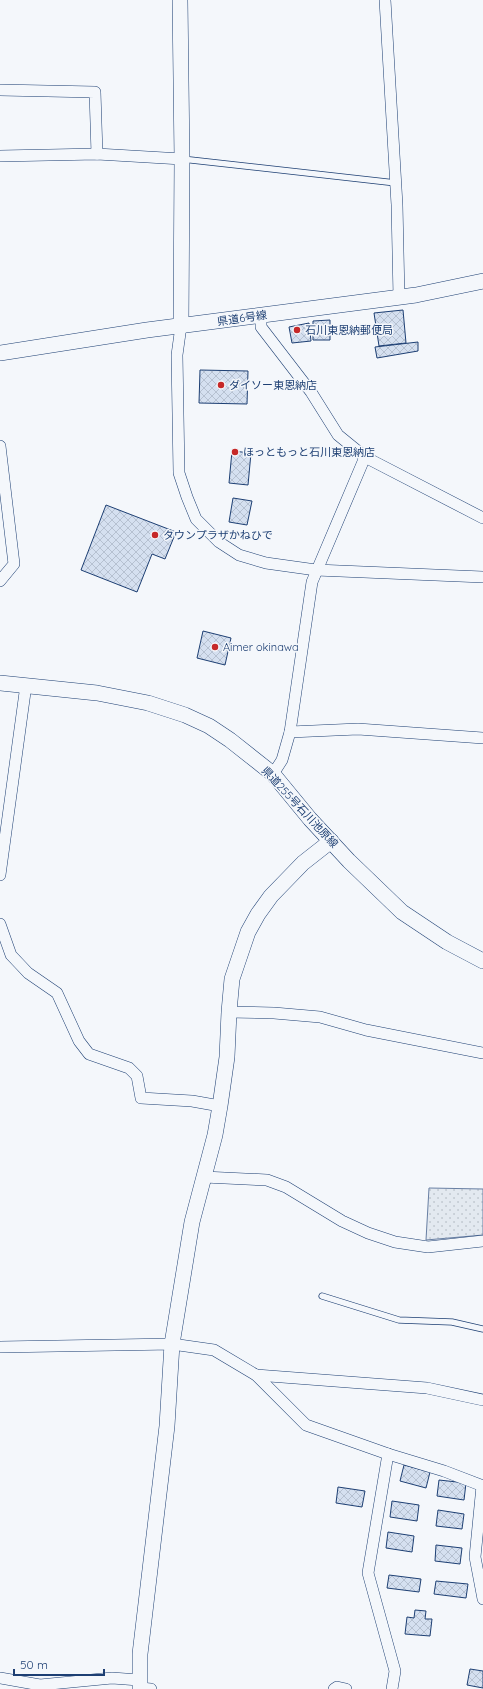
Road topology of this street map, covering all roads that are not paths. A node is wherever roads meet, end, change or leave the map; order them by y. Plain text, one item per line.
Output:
1 (180, 0) edge
2 (385, 0) edge
3 (0, 90) edge
4 (97, 154) junction
5 (0, 156) edge
6 (182, 159) junction
7 (396, 183) junction
8 (483, 281) edge
9 (399, 297) junction
10 (261, 315) junction
11 (181, 326) junction
12 (0, 352) edge
13 (0, 446) edge
14 (365, 457) junction
15 (483, 518) edge
16 (316, 570) junction
17 (483, 577) edge
18 (0, 581) edge
19 (0, 683) edge
20 (26, 685) junction
21 (290, 732) junction
22 (483, 738) edge
23 (273, 774) junction
24 (331, 841) junction
25 (0, 875) edge
26 (0, 924) edge
27 (483, 961) edge
28 (229, 1012) junction
29 (483, 1053) edge
30 (220, 1106) junction
31 (204, 1177) junction
32 (483, 1241) edge
33 (322, 1296) dead end
34 (483, 1329) edge
35 (172, 1344) junction
36 (0, 1347) edge
37 (256, 1375) junction
38 (483, 1400) edge
39 (388, 1454) junction
40 (482, 1486) edge
41 (483, 1599) edge
42 (0, 1678) edge
43 (142, 1686) edge
44 (334, 1689) edge
45 (346, 1689) edge
46 (392, 1689) edge

1 - 6 street
2 - 7 street
3 - 4 street
4 - 5 street
4 - 6 street
6 - 7 lane
6 - 11 street
7 - 9 street
8 - 9 street, 県道6号線
9 - 10 street, 県道6号線
10 - 11 street, 県道6号線
10 - 14 street
11 - 12 street, 県道6号線
11 - 16 street
13 - 18 street
14 - 15 street
14 - 16 street
16 - 17 street
16 - 21 street
19 - 20 street, 県道255号石川池原線
20 - 23 street, 県道255号石川池原線
20 - 25 street
21 - 22 street
21 - 23 street
23 - 24 street, 県道255号石川池原線
24 - 27 street, 県道255号石川池原線
24 - 28 street
26 - 30 street
28 - 29 street
28 - 30 street
30 - 31 street
31 - 32 street
31 - 35 street
33 - 34 lane
35 - 36 street
35 - 37 street
35 - 43 street
37 - 38 street
37 - 39 street
39 - 40 street
39 - 46 street
40 - 41 street
42 - 43 street
44 - 45 street

